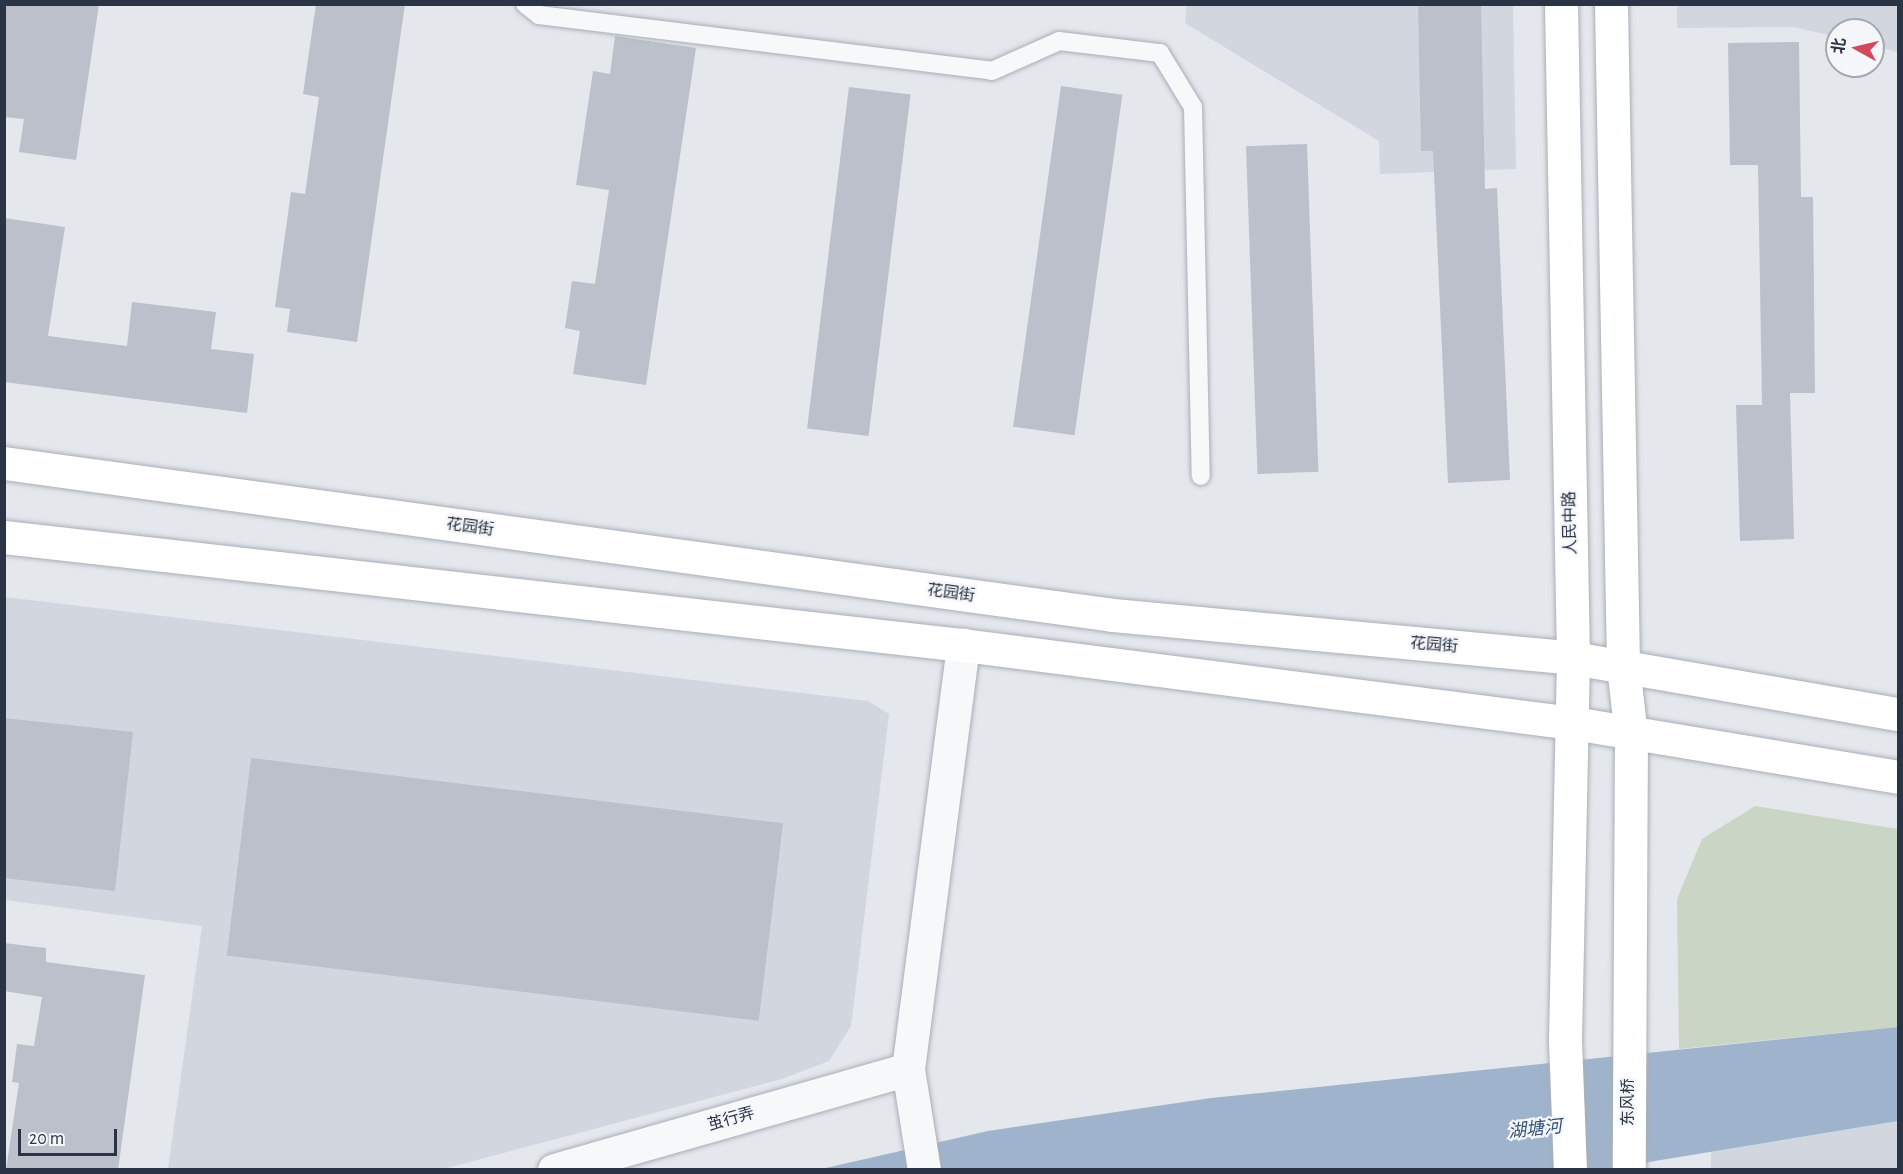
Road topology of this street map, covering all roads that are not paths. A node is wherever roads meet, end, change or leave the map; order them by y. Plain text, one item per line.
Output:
1 (525, 4) edge
2 (1561, 4) edge
3 (1611, 4) edge
4 (4, 463) edge
5 (1201, 476) dead end
6 (4, 537) edge
7 (963, 645) junction
8 (1573, 658) junction
9 (1623, 666) junction
10 (1899, 714) edge
11 (1573, 723) junction
12 (1631, 735) junction
13 (1899, 777) edge
14 (908, 1069) junction
15 (554, 1170) edge
16 (924, 1170) edge
17 (1570, 1170) edge
18 (1629, 1170) edge

1 - 5 lane
2 - 8 main road, 人民中路
3 - 9 main road
4 - 8 main road, 花园街
6 - 7 main road
7 - 11 main road
7 - 14 street
8 - 9 main road, 花园街
8 - 11 main road, 人民中路
9 - 10 main road, 花园街
9 - 12 main road
11 - 12 main road
11 - 17 main road, 人民中路
12 - 13 main road
12 - 18 main road, 东风桥
14 - 15 street, 茧行弄
14 - 16 street

